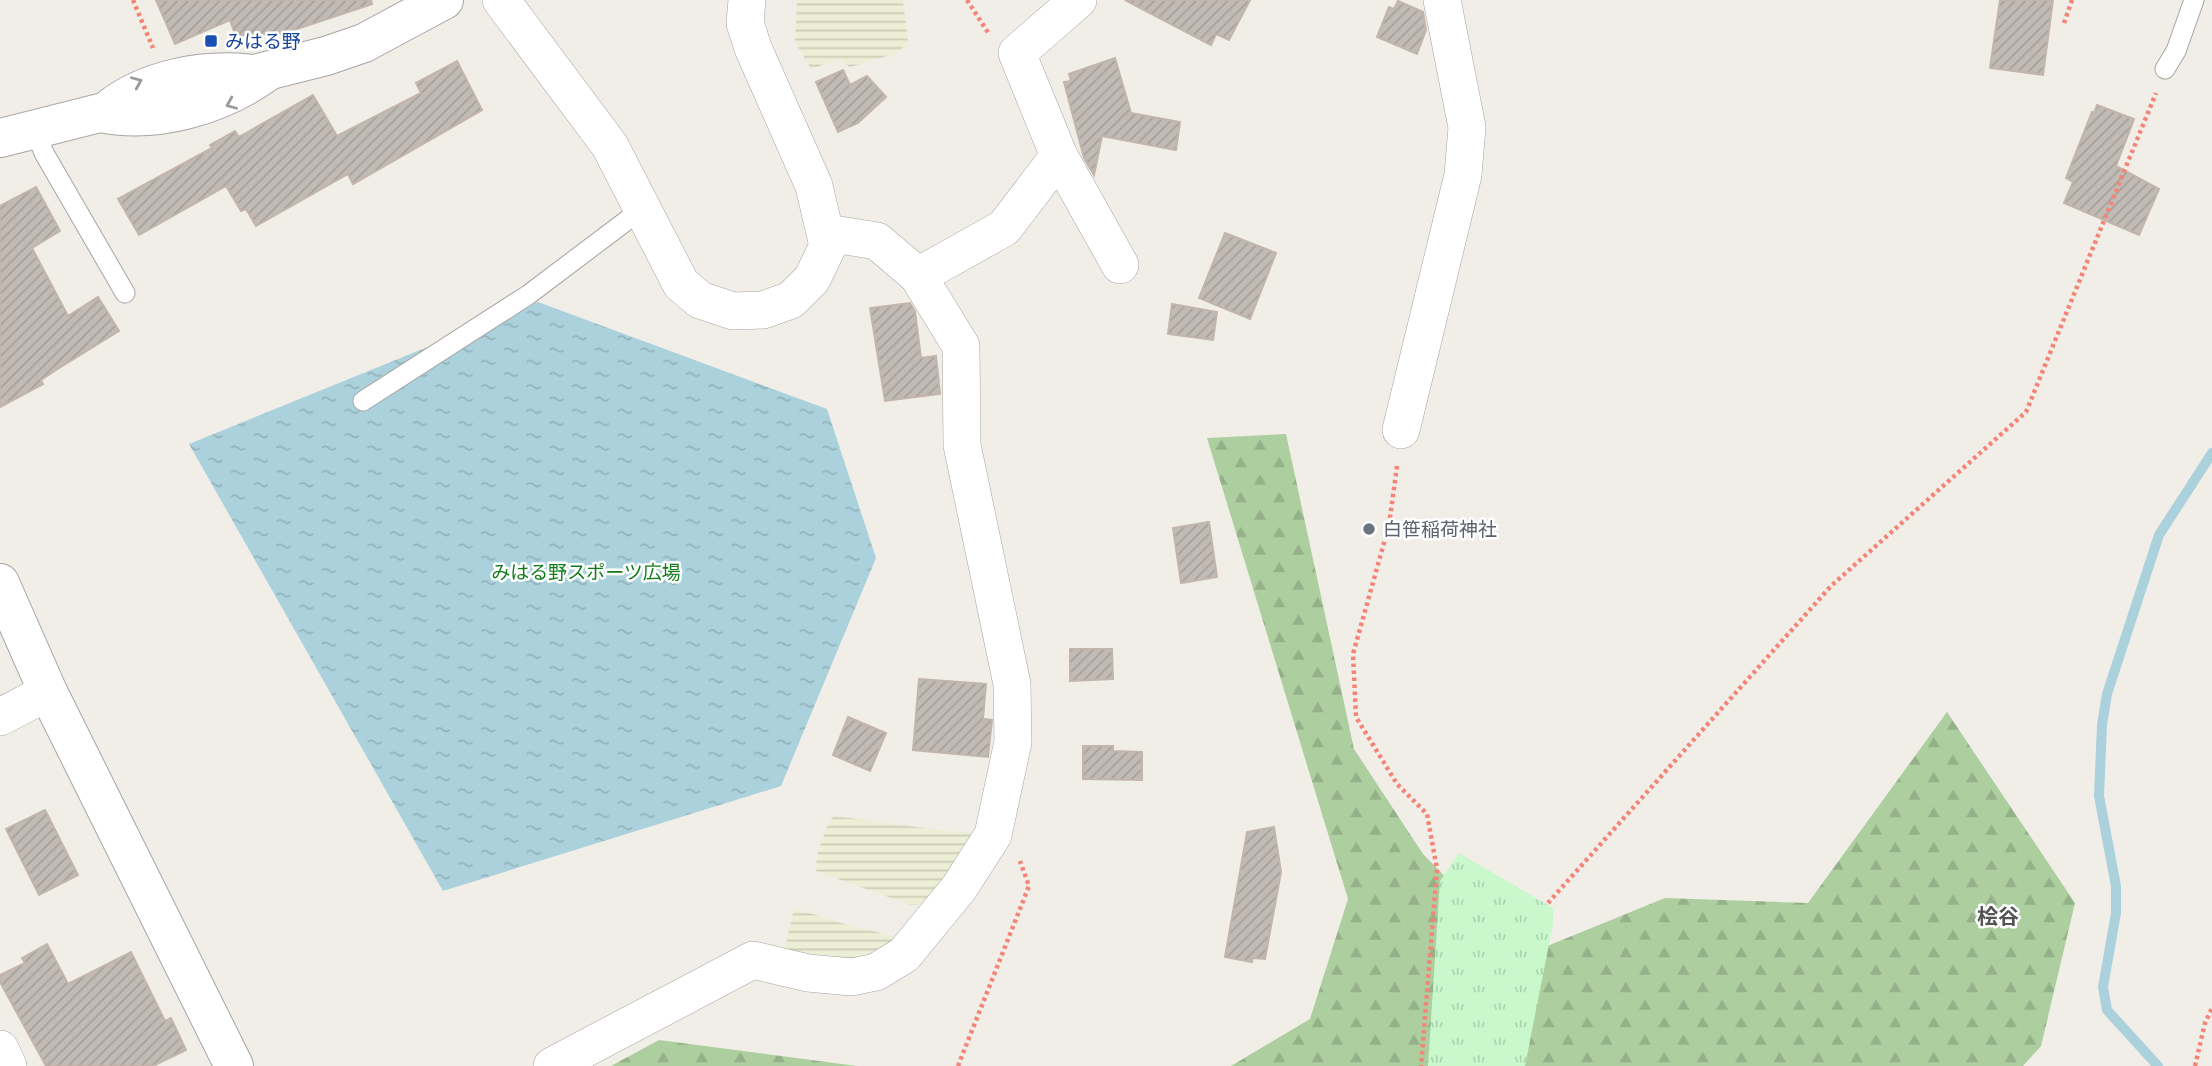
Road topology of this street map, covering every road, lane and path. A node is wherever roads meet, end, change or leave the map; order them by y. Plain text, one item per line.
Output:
1 (133, 0) edge
2 (444, 0) edge
3 (500, 0) edge
4 (747, 0) edge
5 (1078, 0) edge
6 (1442, 0) edge
7 (2072, 0) edge
8 (2194, 0) edge
9 (2064, 23) dead end
10 (159, 58) dead end
11 (2165, 69) joint
12 (18, 134) edge
13 (1059, 156) junction
14 (642, 209) junction
15 (827, 233) junction
16 (1120, 265) dead end
17 (918, 276) junction
18 (125, 293) dead end
19 (363, 401) dead end
20 (1401, 430) joint
21 (0, 583) edge
22 (48, 692) junction
23 (0, 717) edge
24 (1000, 804) junction
25 (1548, 903) dead end
26 (2212, 1008) edge
27 (0, 1049) edge
28 (8, 1066) edge
29 (234, 1066) edge
30 (552, 1066) edge
31 (958, 1066) edge
32 (1421, 1066) edge
33 (2195, 1066) edge

1 - 10 path
2 - 12 street
3 - 14 street
4 - 15 street
5 - 13 street
6 - 20 street
7 - 9 path
8 - 11 lane
11 - 25 path
12 - 18 lane
13 - 16 street
13 - 17 street
14 - 15 street
14 - 19 lane
15 - 17 street
17 - 24 street
20 - 32 path
21 - 22 street
22 - 23 street
22 - 29 street
24 - 30 street
24 - 31 path
26 - 33 path
27 - 28 street

